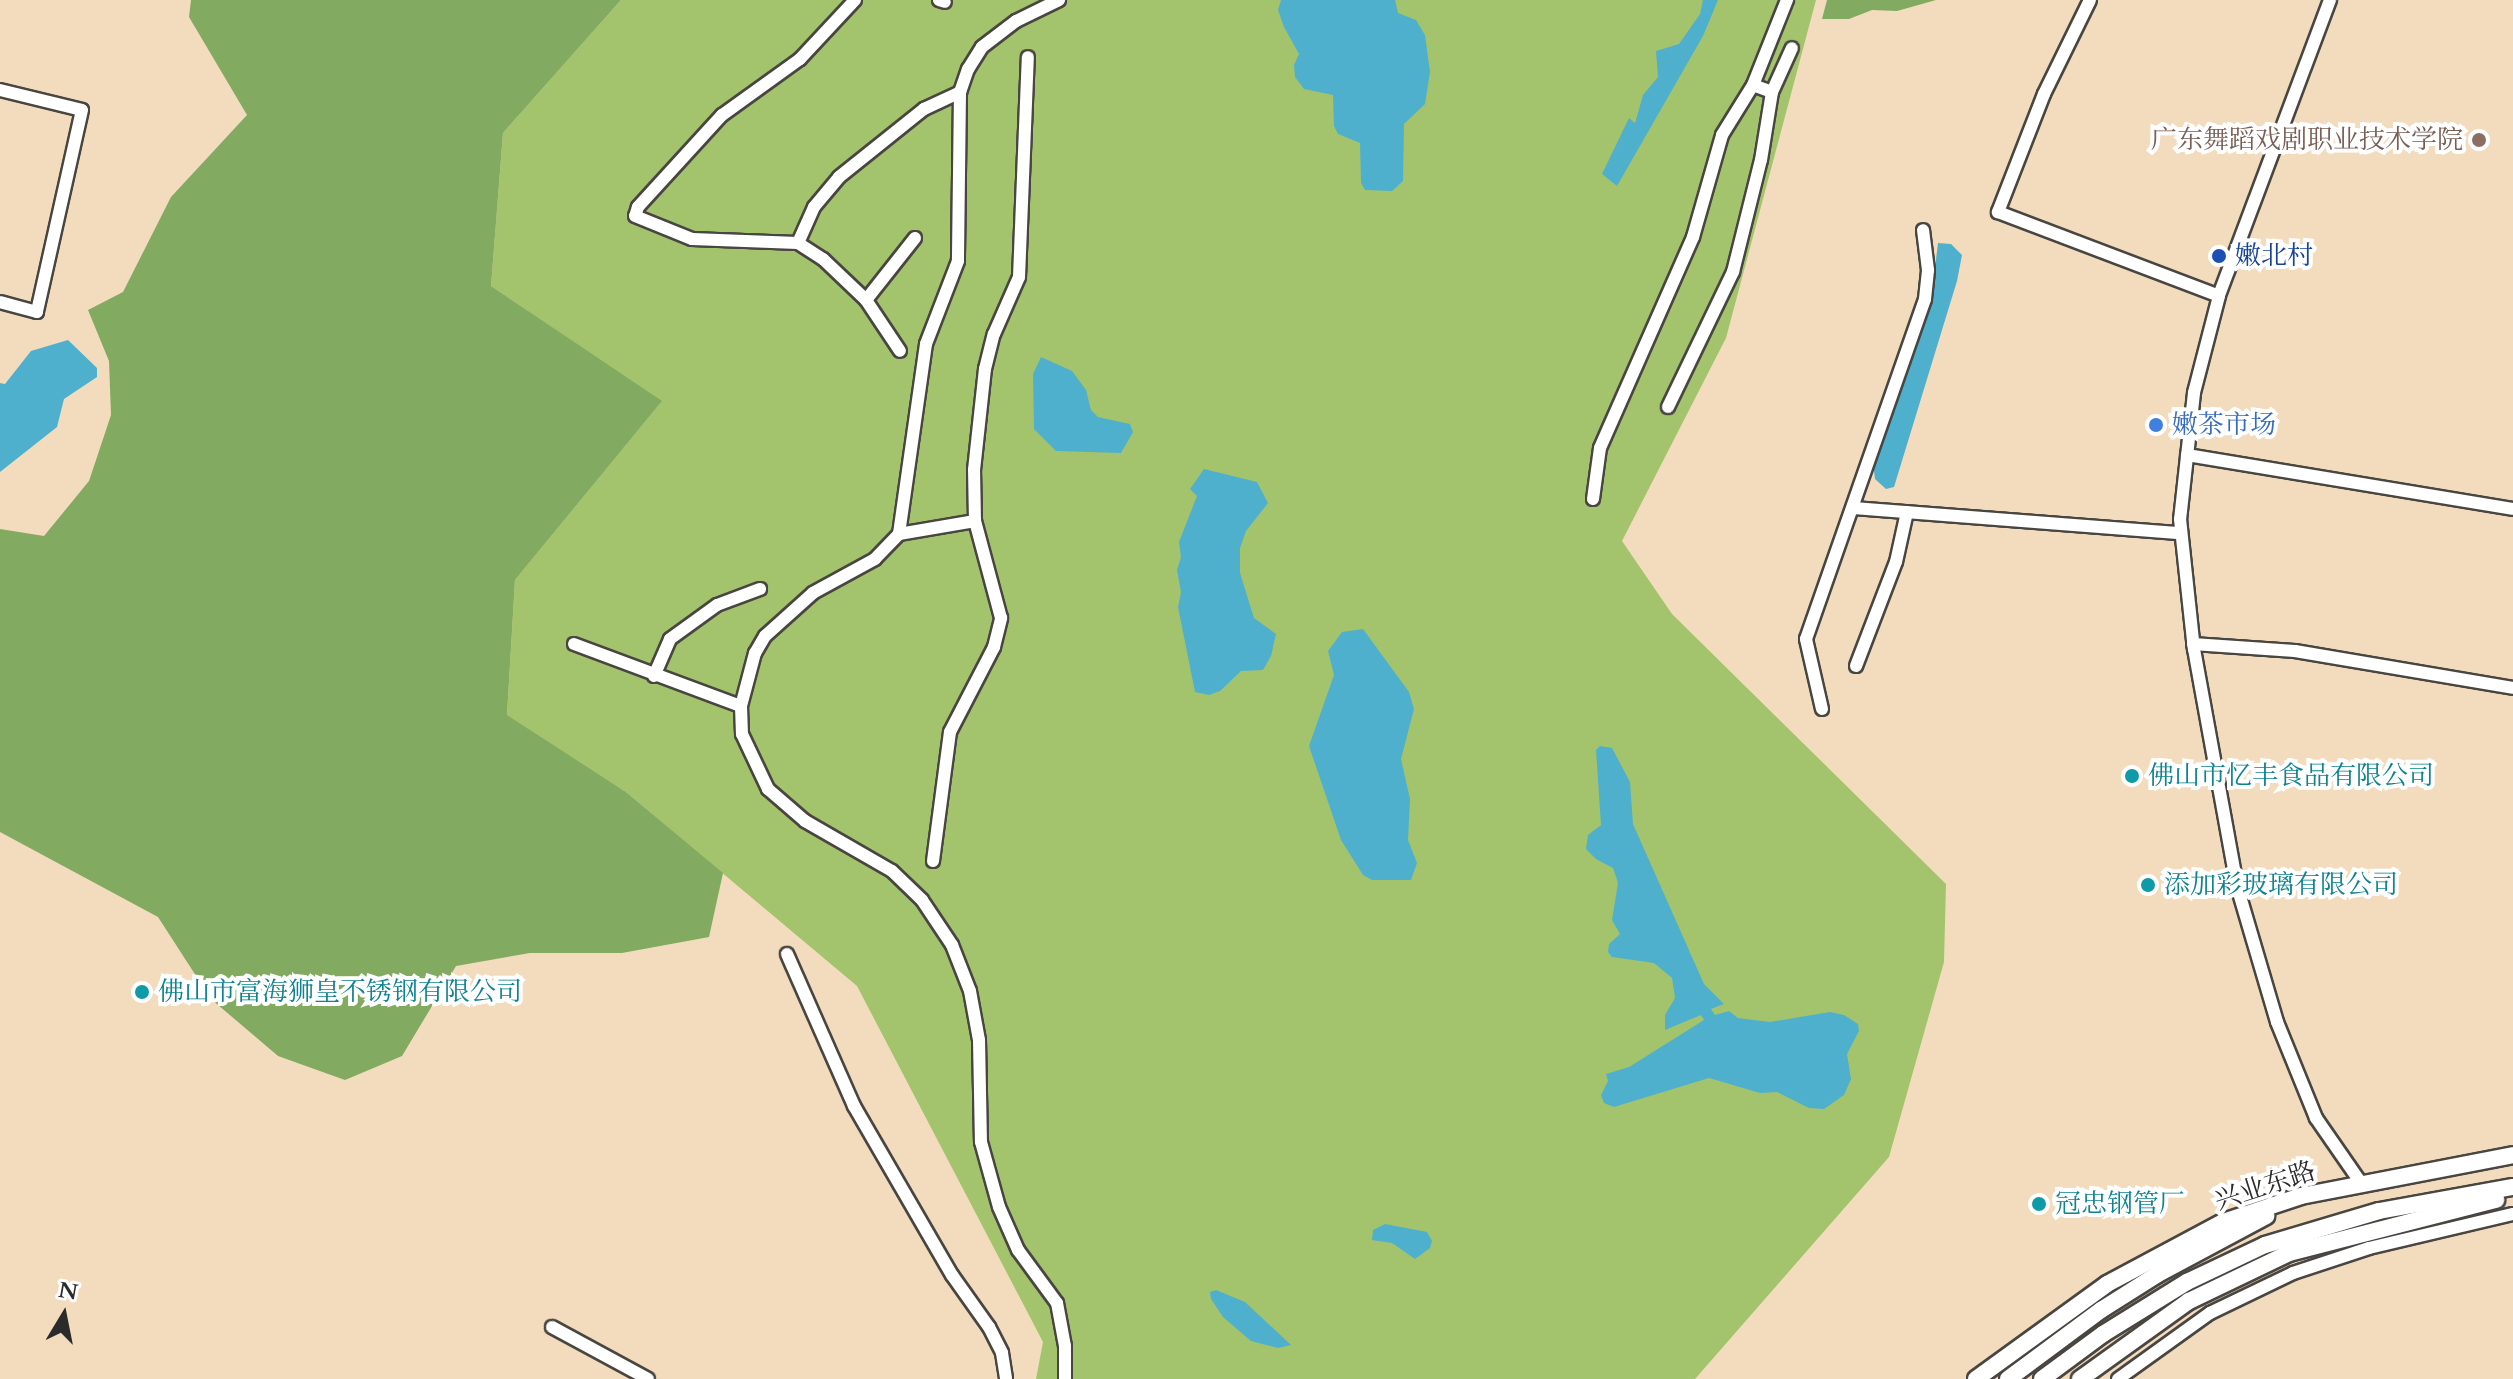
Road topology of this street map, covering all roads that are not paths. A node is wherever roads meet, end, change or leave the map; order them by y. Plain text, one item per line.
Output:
1 (855, 0) edge
2 (1059, 0) edge
3 (1787, 0) edge
4 (2090, 0) edge
5 (2330, 0) edge
6 (1792, 48) dead end
7 (1028, 57) dead end
8 (1753, 85) junction
9 (0, 90) edge
10 (960, 92) junction
11 (1772, 92) junction
12 (1923, 230) dead end
13 (915, 238) dead end
14 (798, 243) junction
15 (2219, 296) junction
16 (866, 300) junction
17 (0, 302) edge
18 (900, 351) dead end
19 (1668, 407) dead end
20 (2187, 455) junction
21 (1593, 499) dead end
22 (1853, 508) junction
23 (2513, 509) edge
24 (1907, 512) junction
25 (975, 521) junction
26 (2181, 533) junction
27 (899, 534) junction
28 (760, 589) dead end
29 (574, 644) dead end
30 (2193, 644) junction
31 (1856, 666) dead end
32 (654, 676) junction
33 (2513, 688) edge
34 (741, 706) junction
35 (1822, 709) dead end
36 (933, 861) dead end
37 (787, 954) dead end
38 (2513, 1155) edge
39 (2361, 1183) junction
40 (2513, 1187) edge
41 (2301, 1196) junction
42 (2513, 1196) edge
43 (2513, 1214) edge
44 (552, 1327) dead end
45 (648, 1379) edge
46 (1006, 1379) edge
47 (1065, 1379) edge
48 (1976, 1379) edge
49 (2008, 1379) edge
50 (2042, 1379) edge
51 (2080, 1379) edge
52 (2118, 1379) edge

1 - 14 street
2 - 10 street
3 - 8 street
4 - 15 street
5 - 15 street
6 - 11 street
7 - 25 street
8 - 11 street
8 - 21 street
9 - 17 street
10 - 14 street
10 - 27 street
11 - 19 street
12 - 22 street
13 - 16 street
14 - 16 street
15 - 20 street
16 - 18 street
20 - 23 street
20 - 26 street
22 - 24 street
22 - 35 street
24 - 26 street
24 - 31 street
25 - 27 street
25 - 36 street
26 - 30 street
27 - 34 street
28 - 32 street
29 - 32 street
30 - 33 street
30 - 39 street
32 - 34 street
34 - 47 street
37 - 46 street
38 - 39 main road, 兴业东路
39 - 41 main road, 兴业东路
40 - 50 main road
41 - 48 main road, 兴业东路
41 - 49 main road
42 - 51 main road
43 - 52 street
44 - 45 street

